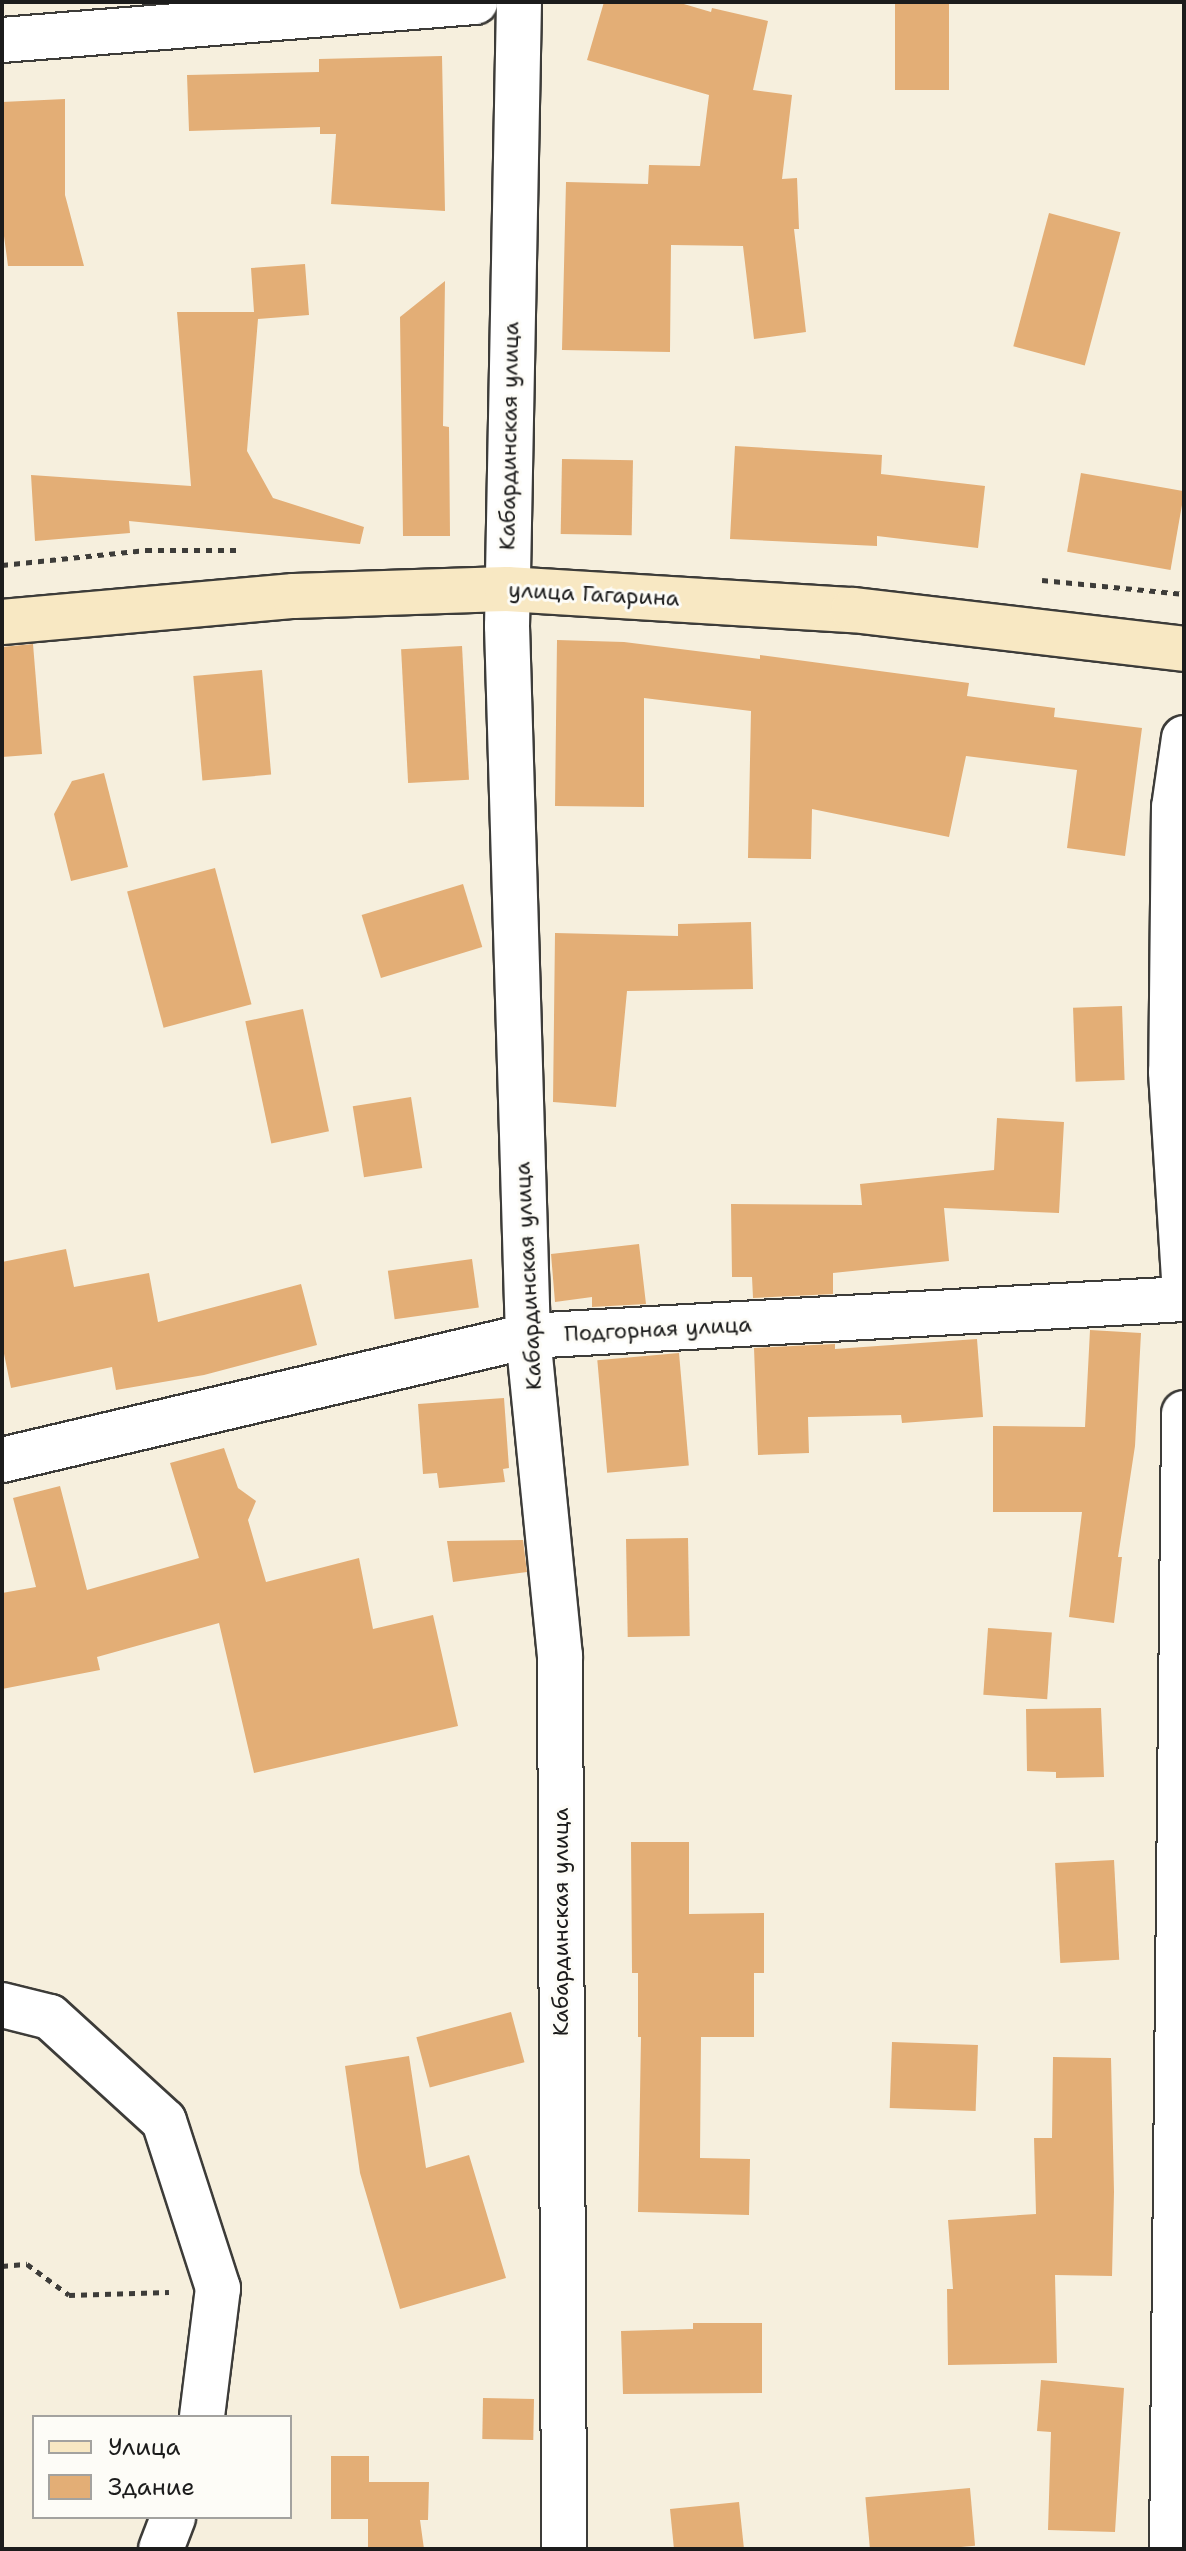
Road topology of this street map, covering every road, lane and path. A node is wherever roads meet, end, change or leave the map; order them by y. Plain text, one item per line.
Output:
1 (475, 2) edge
2 (519, 2) edge
3 (2, 40) edge
4 (507, 589) junction
5 (2, 622) edge
6 (1184, 649) edge
7 (1184, 738) edge
8 (1184, 1279) edge
9 (1184, 1299) edge
10 (528, 1336) junction
11 (1184, 1413) edge
12 (2, 1460) edge
13 (2, 2005) edge
14 (2, 2266) edge
15 (218, 2288) junction
16 (202, 2415) edge
17 (172, 2519) edge
18 (161, 2549) edge
19 (564, 2549) edge
20 (1172, 2549) edge

1 - 3 street
2 - 4 street, Кабардинская улица
4 - 5 street, улица Гагарина
4 - 6 street, улица Гагарина
4 - 10 street, Кабардинская улица
7 - 8 street
9 - 10 street, Подгорная улица
10 - 12 street, Подгорная улица
10 - 19 street, Кабардинская улица
11 - 20 street
13 - 15 street
14 - 15 path
15 - 16 street
17 - 18 street

